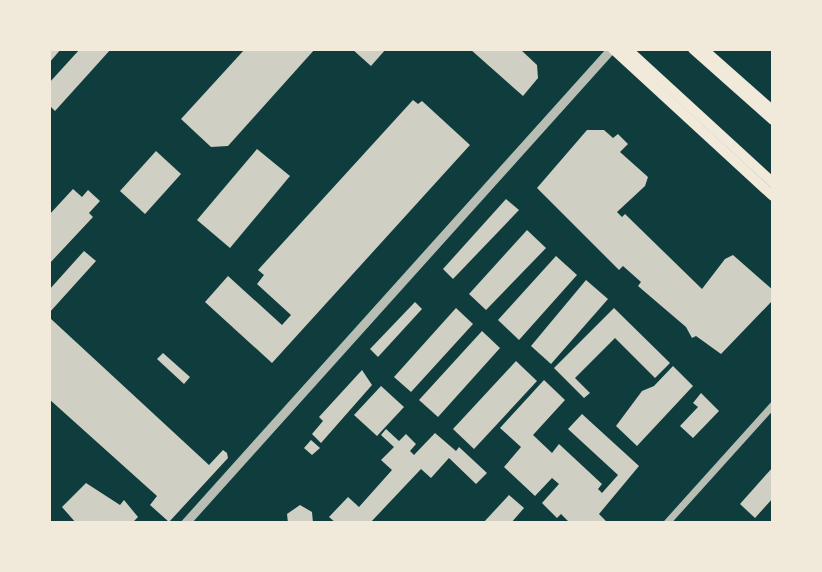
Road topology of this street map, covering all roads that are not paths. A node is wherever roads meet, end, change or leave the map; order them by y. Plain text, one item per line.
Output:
1 (612, 49) edge
2 (627, 49) edge
3 (694, 49) edge
4 (703, 49) edge
5 (773, 111) edge
6 (773, 120) edge
7 (773, 183) edge
8 (773, 196) edge
9 (773, 404) edge
10 (185, 523) edge
11 (666, 523) edge

1 - 8 main road
1 - 10 street
2 - 7 main road
3 - 6 main road
4 - 5 main road
9 - 11 street

